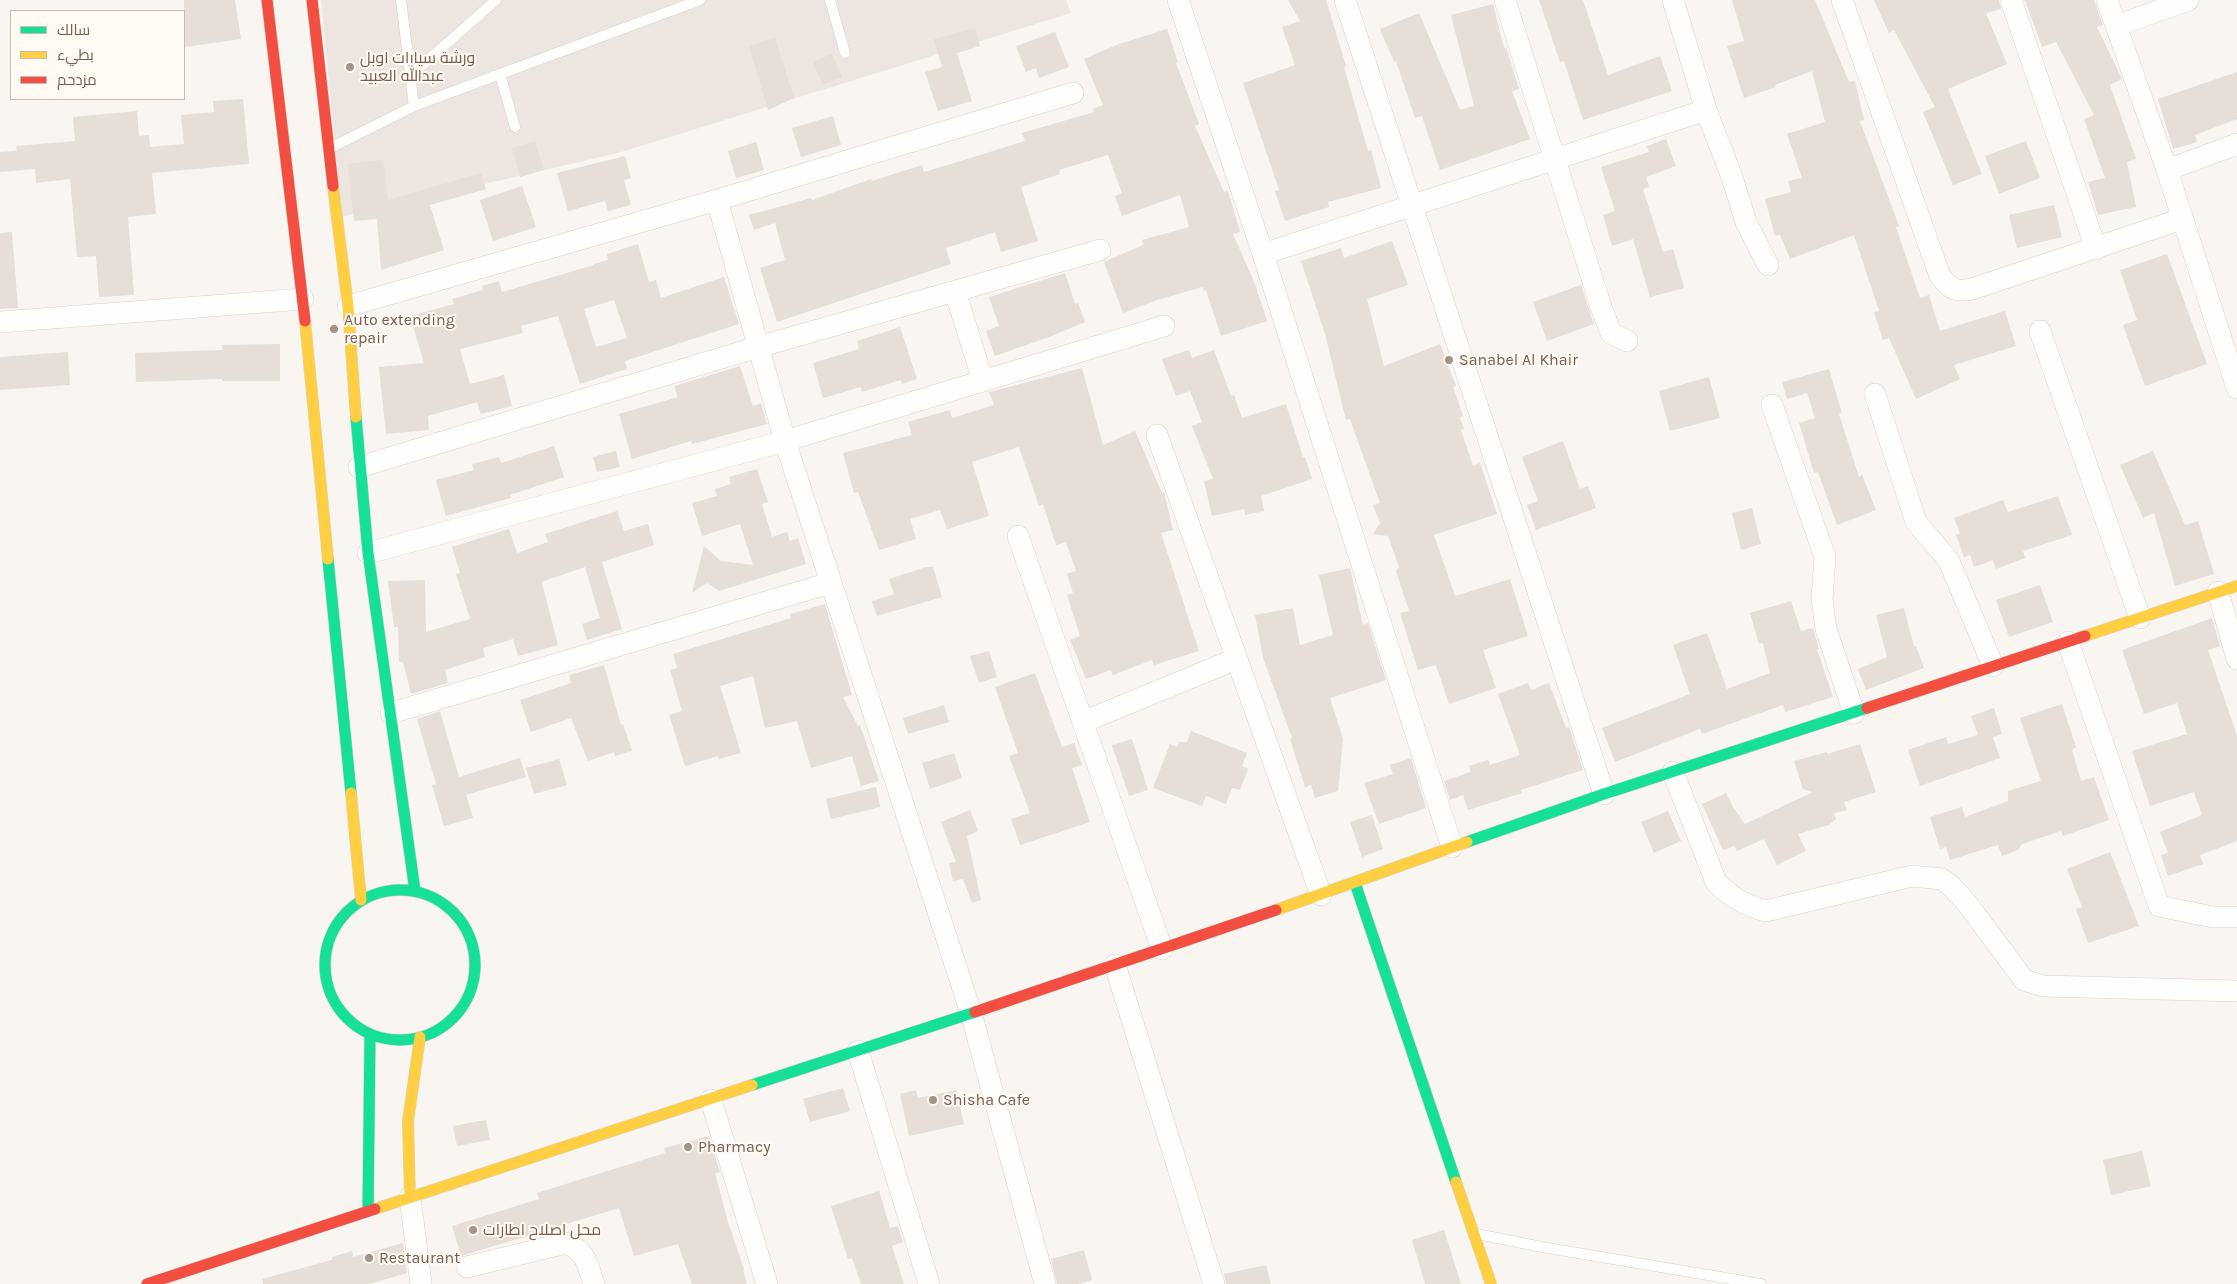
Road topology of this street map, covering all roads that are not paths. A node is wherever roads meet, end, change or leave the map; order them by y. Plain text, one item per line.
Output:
1 (267, 0) edge
2 (312, 0) edge
3 (401, 0) edge
4 (496, 0) edge
5 (700, 0) edge
6 (830, 0) edge
7 (1178, 0) edge
8 (1345, 0) edge
9 (1505, 0) edge
10 (1673, 0) edge
11 (1842, 0) edge
12 (2011, 0) edge
13 (2107, 0) edge
14 (2188, 0) edge
15 (2116, 26) junction
16 (845, 53) dead end
17 (500, 74) junction
18 (410, 76) junction
19 (1073, 93) dead end
20 (414, 106) junction
21 (1706, 110) junction
22 (515, 127) dead end
23 (2237, 144) edge
24 (328, 148) junction
25 (1555, 159) junction
26 (2167, 170) junction
27 (717, 200) junction
28 (1413, 205) junction
29 (2182, 219) junction
30 (2096, 249) junction
31 (1100, 250) dead end
32 (1263, 254) junction
33 (1768, 265) dead end
34 (955, 291) junction
35 (303, 299) junction
36 (348, 306) junction
37 (0, 322) edge
38 (1164, 326) dead end
39 (2040, 331) dead end
40 (1627, 341) dead end
41 (758, 348) junction
42 (983, 381) junction
43 (2237, 388) edge
44 (1875, 394) dead end
45 (1772, 405) dead end
46 (1157, 435) dead end
47 (785, 441) junction
48 (358, 466) junction
49 (1018, 536) dead end
50 (368, 553) junction
51 (830, 583) junction
52 (2228, 589) edge
53 (2140, 618) junction
54 (2068, 642) junction
55 (1236, 659) junction
56 (2237, 659) edge
57 (1992, 666) junction
58 (391, 713) junction
59 (1854, 713) junction
60 (1083, 722) junction
61 (1674, 772) junction
62 (1604, 794) junction
63 (1452, 847) junction
64 (1355, 884) junction
65 (415, 891) junction
66 (1321, 895) junction
67 (361, 900) junction
68 (2237, 917) edge
69 (1162, 949) junction
70 (1115, 965) junction
71 (2237, 991) edge
72 (971, 1013) junction
73 (370, 1034) junction
74 (420, 1037) junction
75 (858, 1051) junction
76 (711, 1100) junction
77 (410, 1197) junction
78 (368, 1211) junction
79 (1474, 1233) junction
80 (467, 1267) dead end
81 (146, 1284) edge
82 (421, 1284) edge
83 (594, 1284) edge
84 (766, 1284) edge
85 (929, 1284) edge
86 (1045, 1284) edge
87 (1214, 1284) edge
88 (1491, 1284) edge
89 (1761, 1284) edge

1 - 35 street
2 - 24 street
3 - 18 lane
4 - 18 lane
5 - 17 lane
6 - 16 lane
7 - 32 street
8 - 28 street
9 - 25 street
10 - 21 street
11 - 30 street
12 - 30 street
13 - 15 street
14 - 15 street
15 - 26 street
17 - 20 lane
17 - 22 lane
18 - 20 lane
19 - 27 street
20 - 24 lane
21 - 25 street
21 - 33 street
23 - 26 street
24 - 36 street
25 - 28 street
25 - 40 street
26 - 29 street
27 - 36 street
27 - 41 street
28 - 32 street
28 - 62 street
29 - 30 street
29 - 43 street
31 - 34 street
32 - 63 street
34 - 41 street
34 - 42 street
35 - 37 street
35 - 67 street
36 - 48 street
38 - 42 street
39 - 53 street
41 - 47 street
41 - 48 street
42 - 47 street
44 - 57 street
45 - 59 street
46 - 55 street
47 - 50 street
47 - 51 street
48 - 50 street
49 - 60 street
50 - 58 street
51 - 58 street
51 - 72 street
52 - 53 street
52 - 56 street
53 - 54 street
54 - 57 street
54 - 68 street
55 - 60 street
55 - 66 street
57 - 59 street
58 - 65 street
59 - 61 street
60 - 69 street
61 - 62 street
61 - 71 street
62 - 63 street
63 - 64 street
64 - 66 street
64 - 79 street
65 - 67 street
65 - 74 street
66 - 69 street
67 - 73 street
69 - 70 street
70 - 72 street
70 - 87 street
72 - 75 street
72 - 86 street
73 - 74 street
73 - 78 street
74 - 77 street
75 - 76 street
75 - 85 street
76 - 77 street
76 - 84 street
77 - 78 street
77 - 82 street
78 - 81 street
79 - 88 street
79 - 89 lane
80 - 83 street

